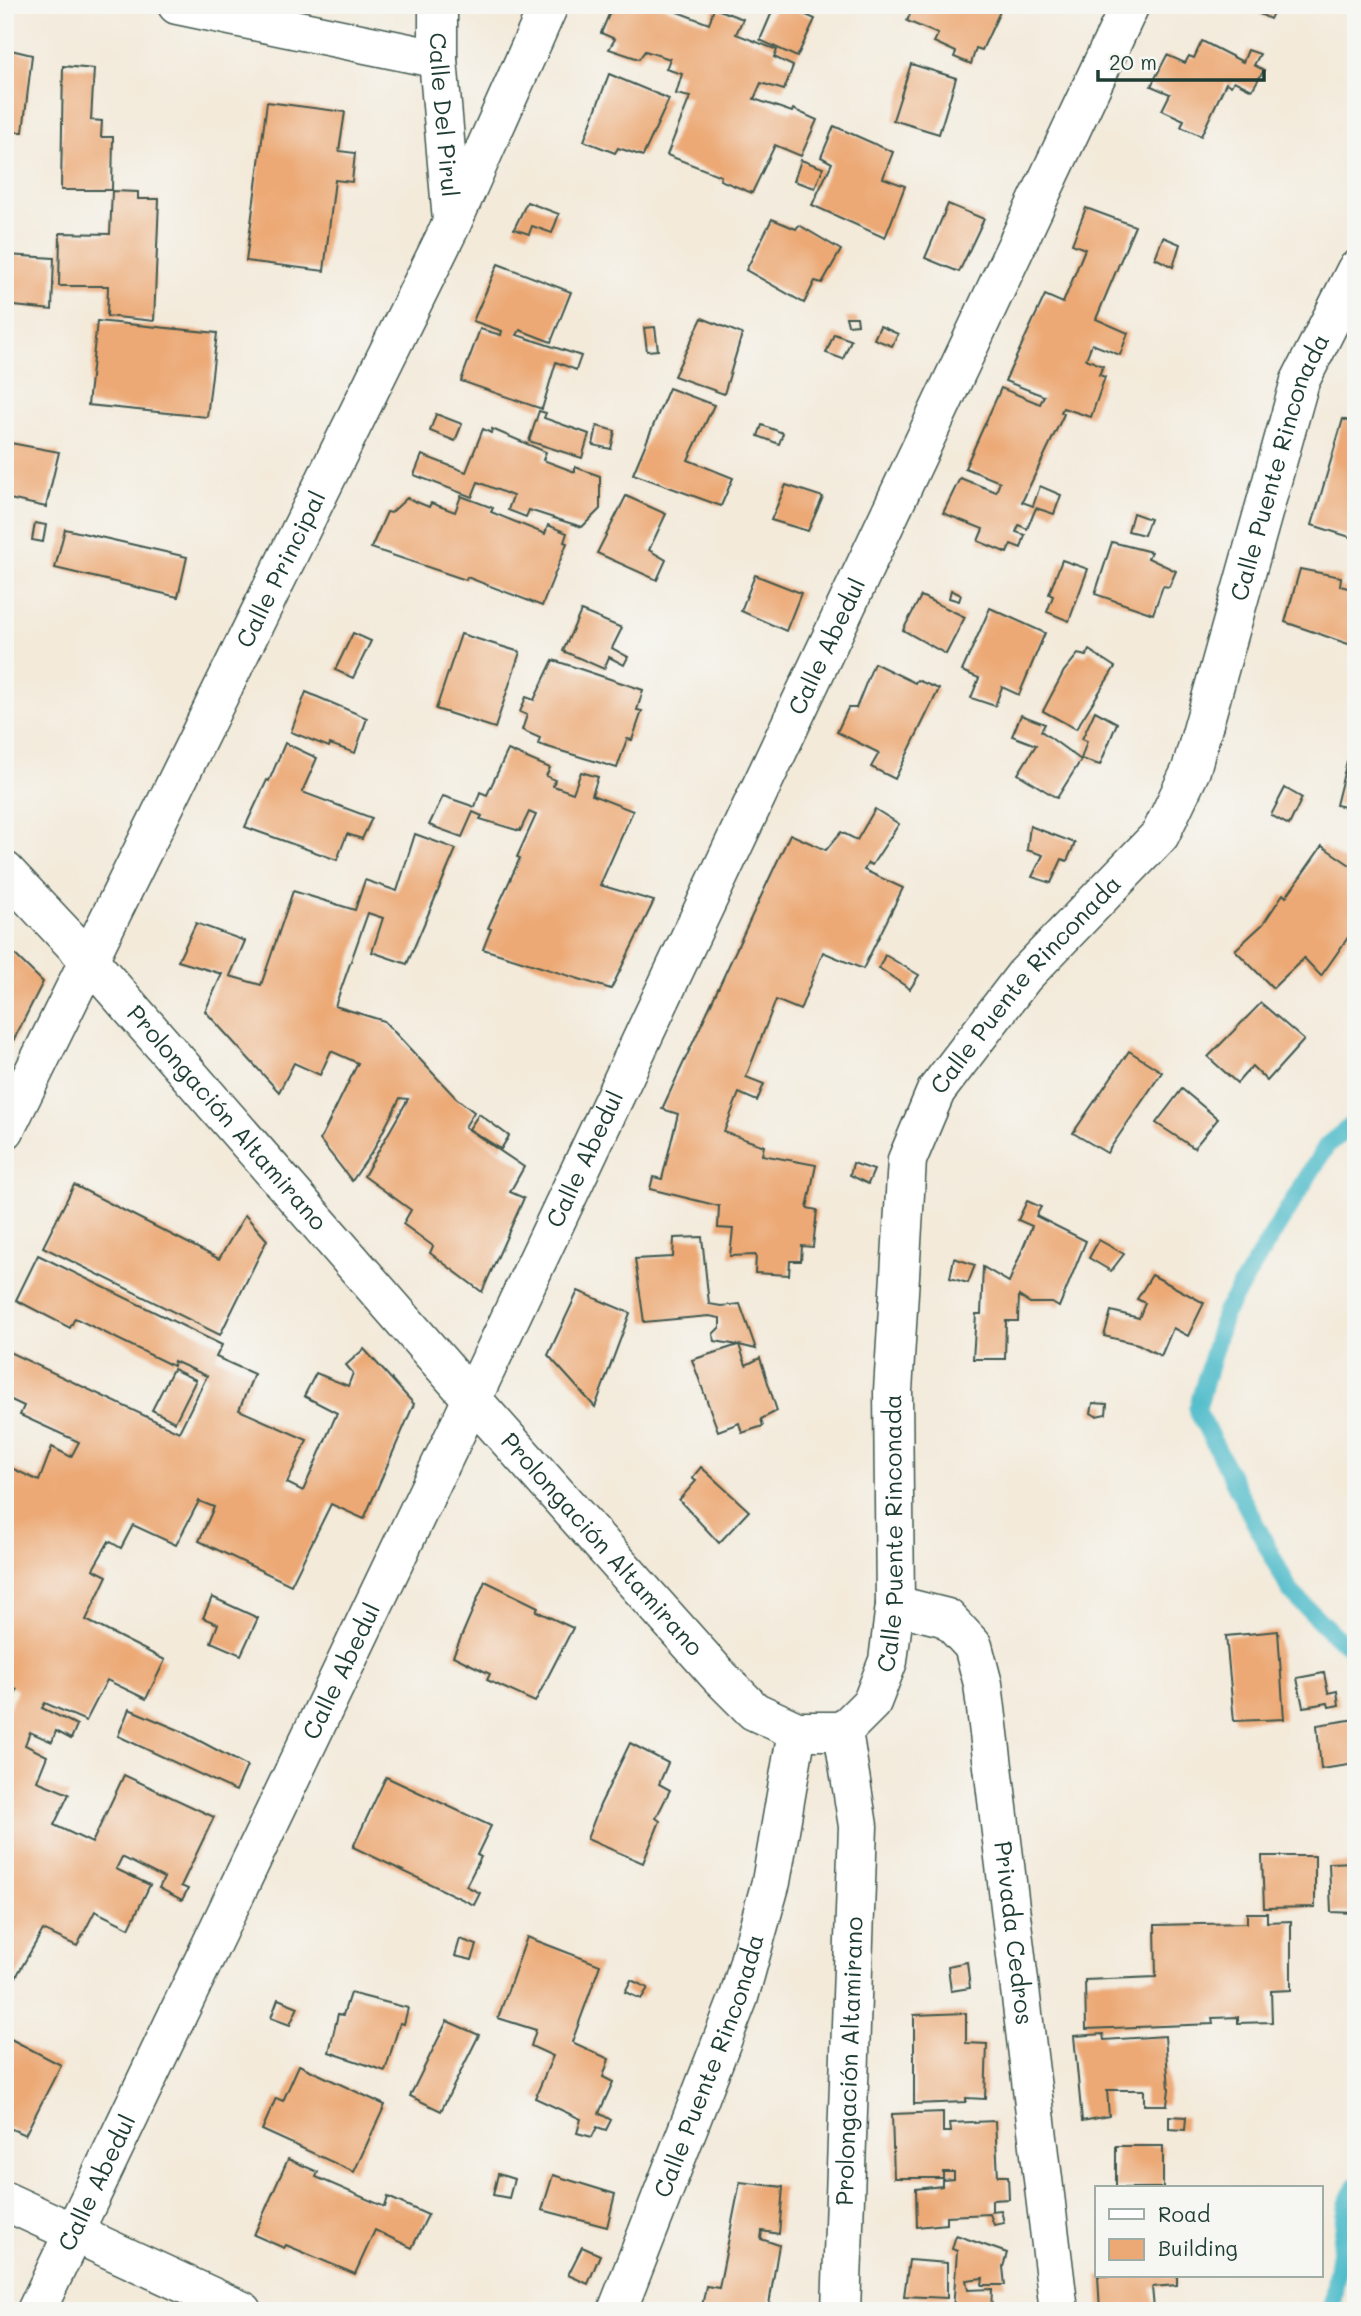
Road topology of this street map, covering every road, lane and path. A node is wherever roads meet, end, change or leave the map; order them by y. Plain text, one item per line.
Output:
1 (177, 5) edge
2 (438, 5) edge
3 (550, 5) edge
4 (1130, 5) edge
5 (438, 59) junction
6 (452, 223) junction
7 (1356, 270) edge
8 (5, 871) edge
9 (88, 959) junction
10 (5, 1130) edge
11 (472, 1399) junction
12 (895, 1605) junction
13 (797, 1731) junction
14 (843, 1731) junction
15 (5, 2201) edge
16 (74, 2234) junction
17 (36, 2311) edge
18 (243, 2311) edge
19 (617, 2311) edge
20 (841, 2311) edge
21 (1059, 2311) edge

1 - 5 street
2 - 5 street, Calle Del Pirul
3 - 6 street, Calle Principal
4 - 11 street, Calle Abedul
5 - 6 street, Calle Del Pirul
6 - 9 street, Calle Principal
7 - 12 street, Calle Puente Rinconada
8 - 9 street, Prolongación Altamirano
9 - 10 street, Calle Principal
9 - 11 street, Prolongación Altamirano
11 - 13 street, Prolongación Altamirano
11 - 16 street, Calle Abedul
12 - 14 street, Calle Puente Rinconada
12 - 21 street, Privada Cedros
13 - 14 street, Prolongación Altamirano
13 - 19 street, Calle Puente Rinconada
14 - 20 street, Prolongación Altamirano
15 - 16 street
16 - 17 street, Calle Abedul
16 - 18 street

